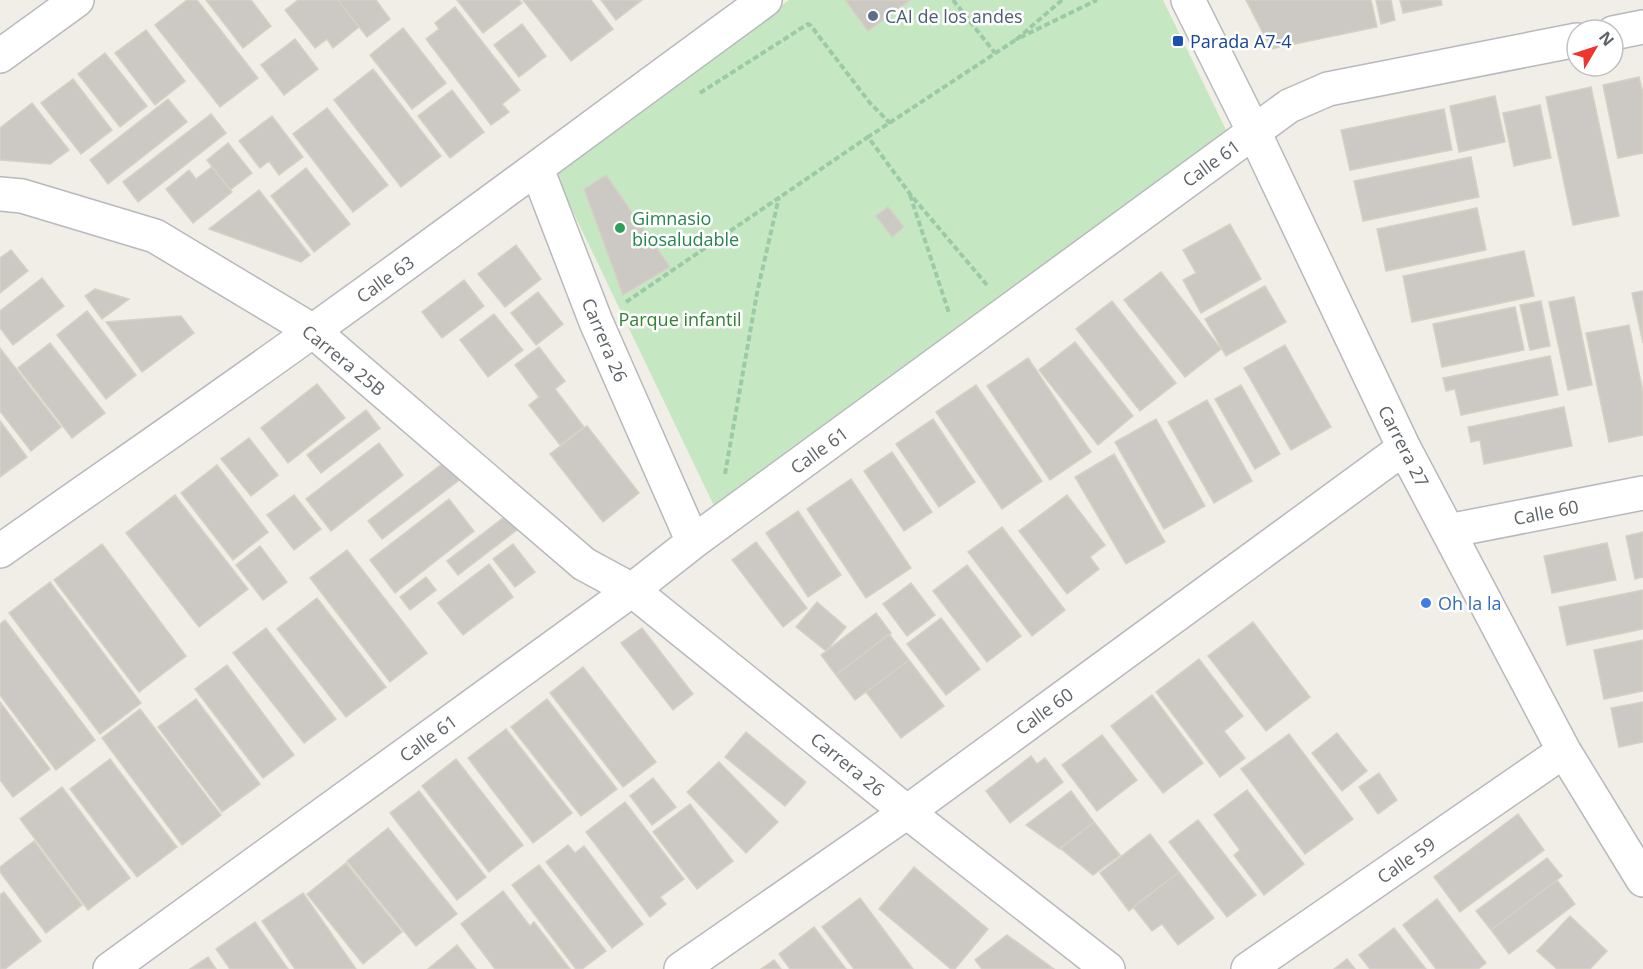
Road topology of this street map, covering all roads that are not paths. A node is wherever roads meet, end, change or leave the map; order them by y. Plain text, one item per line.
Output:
1 (77, 0) edge
2 (765, 0) edge
3 (1188, 0) edge
4 (1643, 27) edge
5 (1625, 31) edge
6 (1565, 42) edge
7 (0, 56) edge
8 (1254, 132) junction
9 (537, 169) junction
10 (0, 194) edge
11 (313, 331) junction
12 (1404, 448) junction
13 (1643, 494) edge
14 (1448, 531) junction
15 (693, 542) junction
16 (0, 551) edge
17 (584, 564) joint
18 (632, 590) junction
19 (1564, 751) junction
20 (907, 812) junction
21 (1643, 880) edge
22 (110, 969) edge
23 (681, 969) edge
24 (1108, 969) edge
25 (1248, 969) edge

1 - 7 street
2 - 9 street, Calle 63
3 - 8 street, Carrera 27
4 - 5 street
6 - 8 street, Calle 61
8 - 12 street, Carrera 27
8 - 15 street, Calle 61
9 - 11 street, Calle 63
9 - 15 street, Carrera 26
10 - 11 street, Carrera 25B
11 - 16 street, Calle 63
11 - 17 street, Carrera 25B
12 - 14 street, Carrera 27
12 - 20 street, Calle 60
13 - 14 street, Calle 60
14 - 19 street, Carrera 27
15 - 18 street, Calle 61
17 - 18 street, Carrera 26
18 - 20 street, Carrera 26
18 - 22 street, Calle 61
19 - 21 street, Carrera 27
19 - 25 street, Calle 59
20 - 23 street, Calle 60
20 - 24 street, Carrera 26

